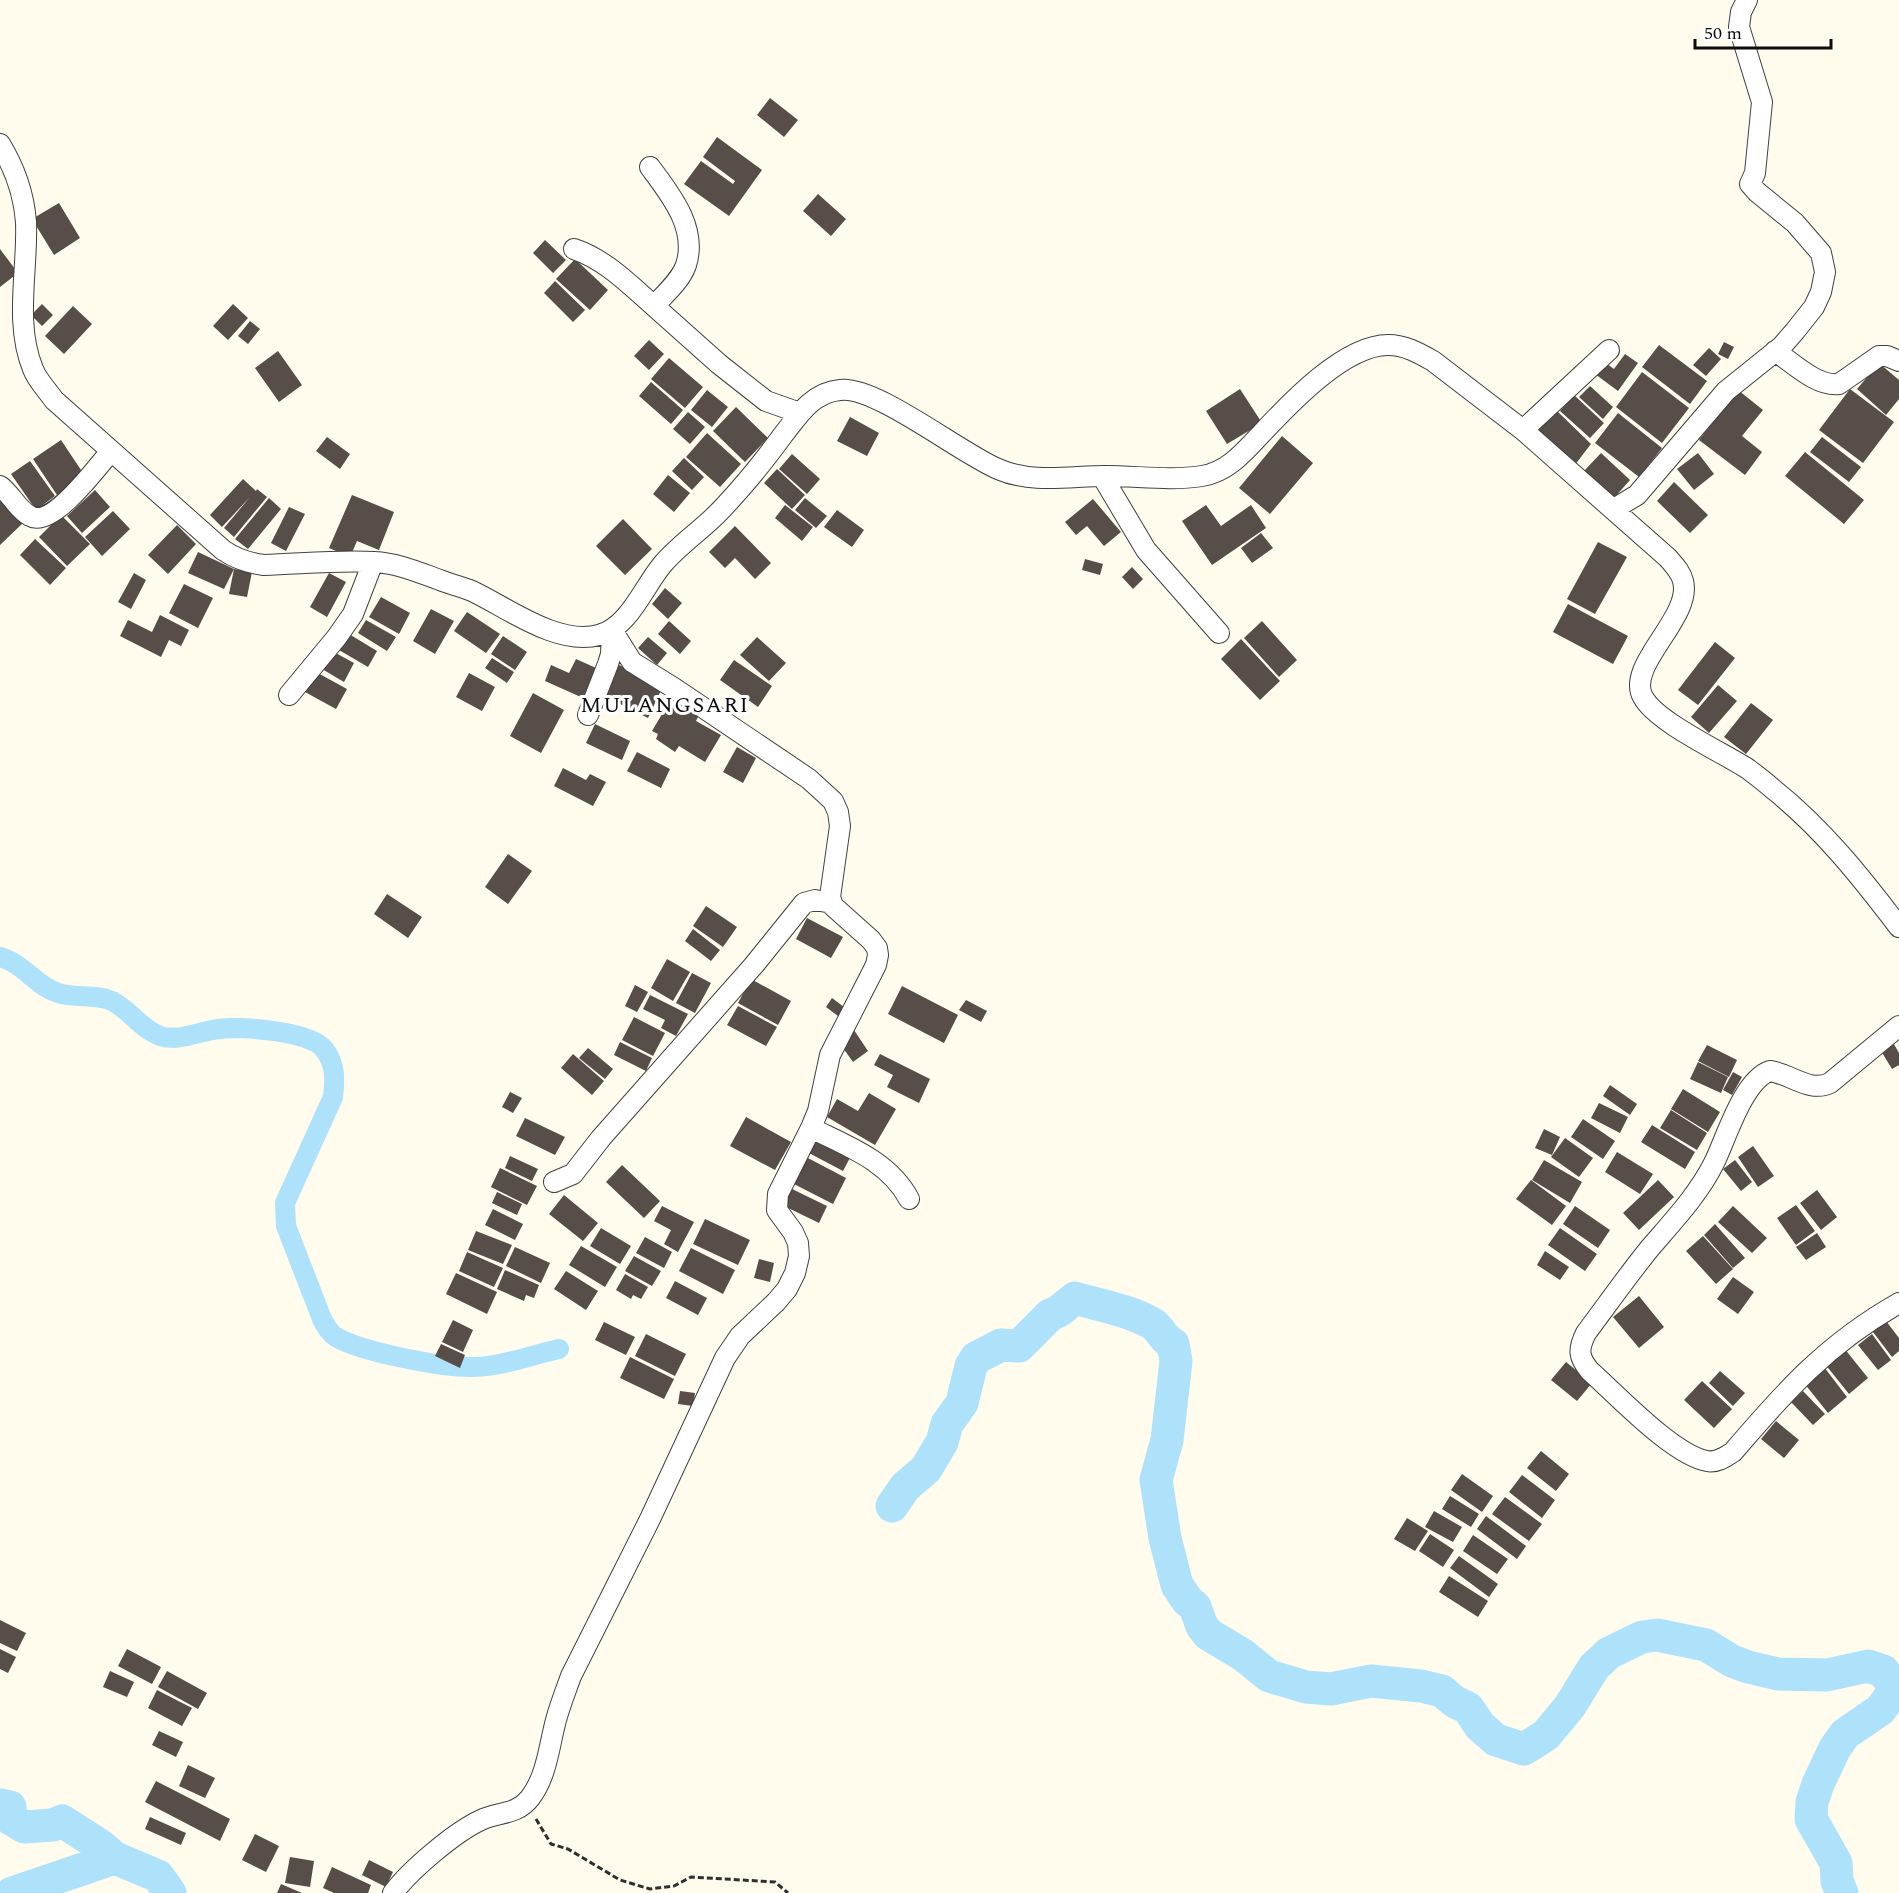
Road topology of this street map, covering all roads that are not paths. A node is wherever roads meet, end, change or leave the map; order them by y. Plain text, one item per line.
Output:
1 (1747, 0) edge
2 (0, 144) edge
3 (650, 167) dead end
4 (574, 249) dead end
5 (654, 306) junction
6 (1609, 350) dead end
7 (1775, 351) junction
8 (1899, 361) edge
9 (800, 412) junction
10 (1523, 430) junction
11 (111, 451) junction
12 (1102, 476) junction
13 (0, 486) edge
14 (1614, 509) junction
15 (373, 562) junction
16 (612, 630) junction
17 (1219, 633) dead end
18 (289, 696) dead end
19 (588, 715) dead end
20 (832, 903) junction
21 (1899, 927) edge
22 (1899, 1026) edge
23 (811, 1128) junction
24 (554, 1182) dead end
25 (909, 1199) dead end
26 (1899, 1303) edge
27 (393, 1893) edge

1 - 7 street
2 - 11 street
3 - 5 street
4 - 5 street
5 - 9 street
6 - 10 street
7 - 8 street
7 - 14 street
9 - 12 street
9 - 16 street
10 - 12 street
10 - 14 street
11 - 13 street
11 - 15 street
12 - 17 street
14 - 21 street
15 - 16 street
15 - 18 street
16 - 19 street
16 - 20 street
20 - 23 street
20 - 24 street
22 - 26 street
23 - 25 street
23 - 27 street

